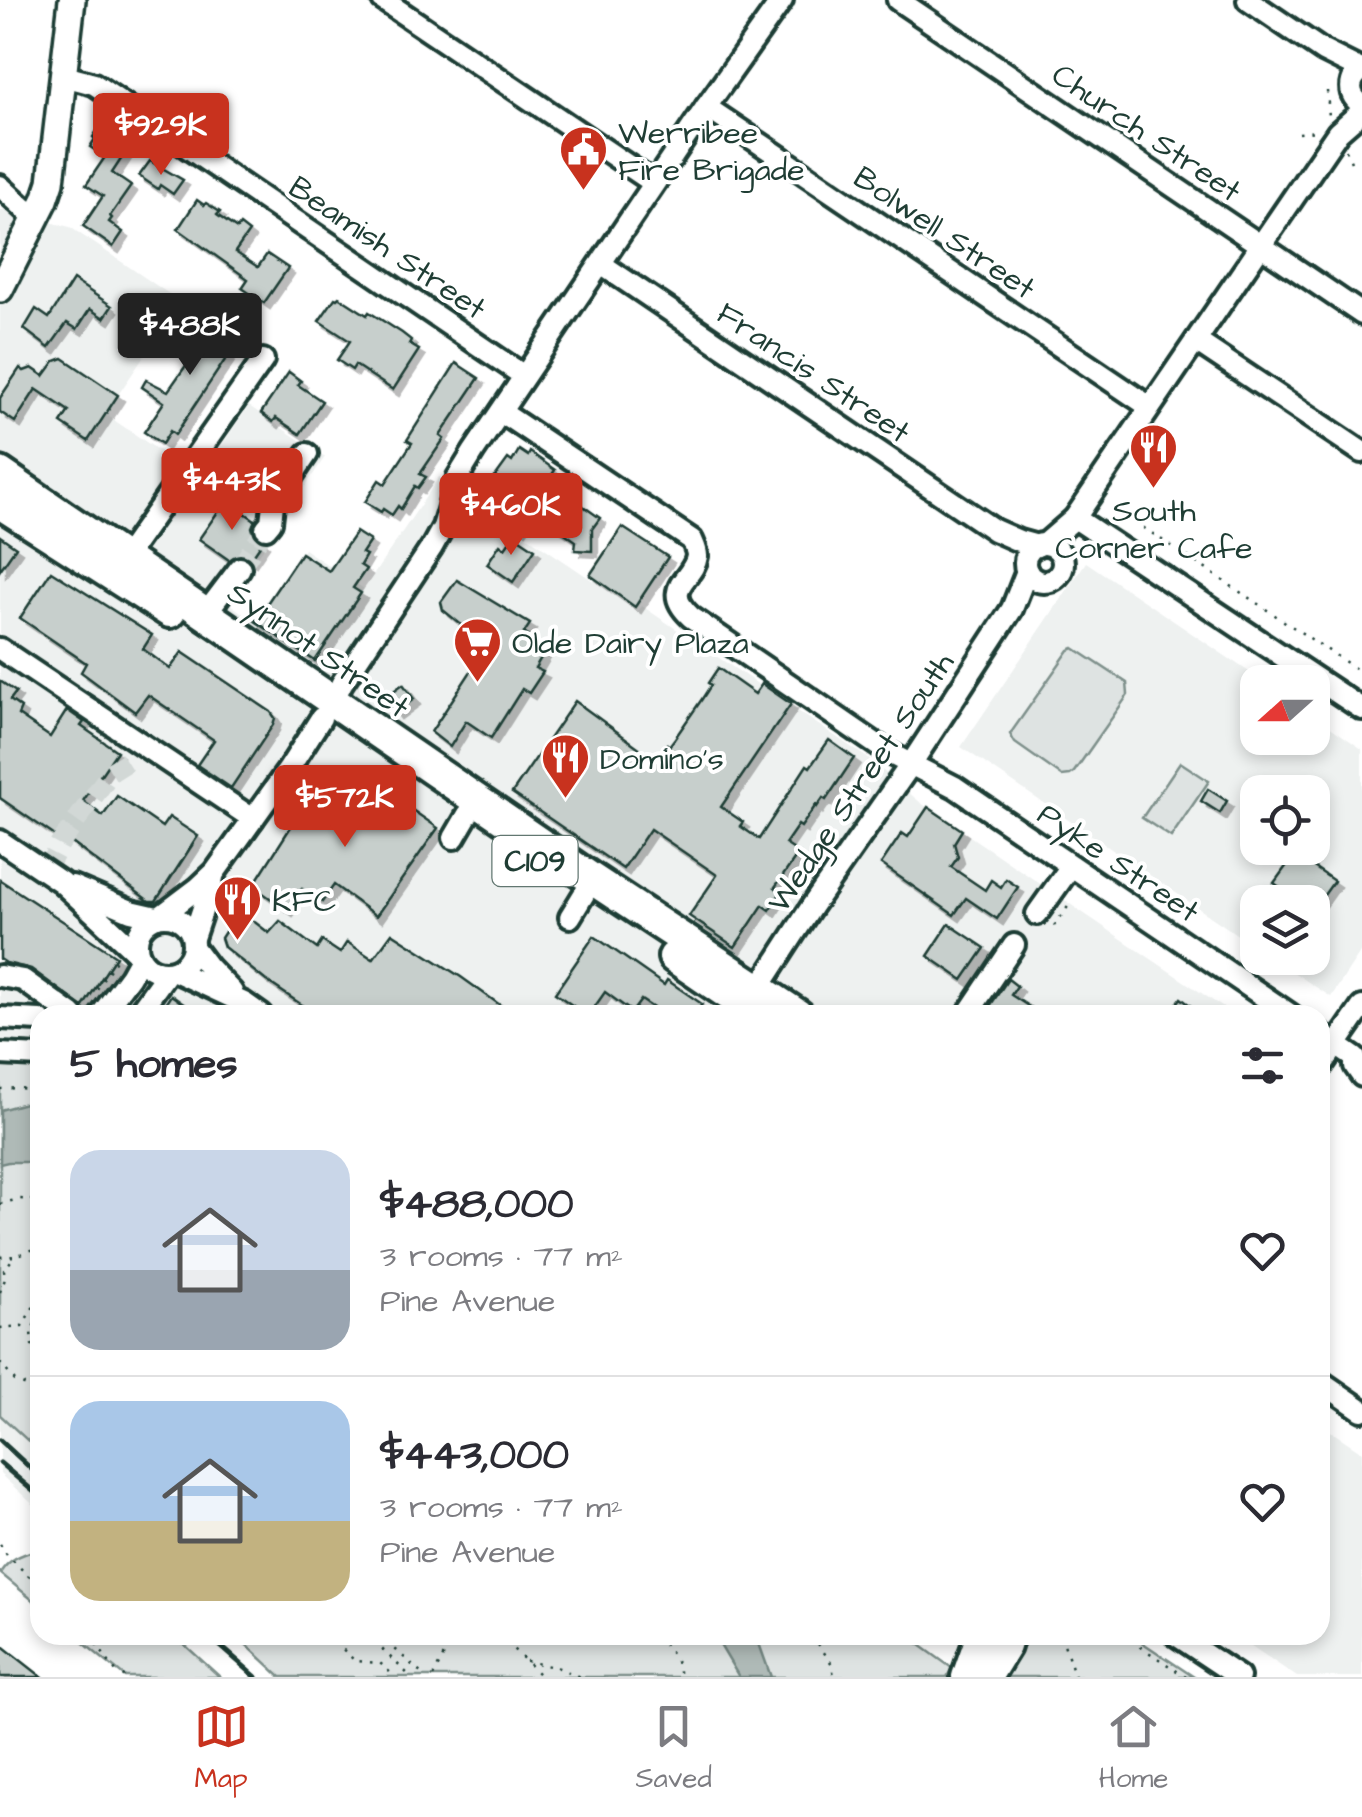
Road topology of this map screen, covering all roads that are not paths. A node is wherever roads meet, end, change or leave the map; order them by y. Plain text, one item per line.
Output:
1 (72, 0) edge
2 (384, 0) edge
3 (782, 0) edge
4 (898, 0) edge
5 (1248, 0) edge
6 (64, 76) junction
7 (1358, 88) edge
8 (706, 108) junction
9 (654, 183) junction
10 (0, 186) edge
11 (36, 219) junction
12 (23, 242) junction
13 (1260, 245) junction
14 (601, 264) junction
15 (0, 268) edge
16 (0, 289) edge
17 (1362, 314) edge
18 (1196, 341) junction
19 (263, 360) dead end
20 (524, 376) junction
21 (1150, 407) junction
22 (502, 412) junction
23 (1362, 452) edge
24 (307, 454) dead end
25 (0, 473) edge
26 (19, 505) edge
27 (1075, 518) junction
28 (269, 525) tunnel mouth
29 (1039, 556) junction
30 (122, 568) junction
31 (240, 568) tunnel mouth
32 (1048, 581) joint
33 (1012, 609) junction
34 (206, 613) junction
35 (0, 649) edge
36 (327, 709) junction
37 (1362, 709) edge
38 (911, 764) junction
39 (253, 818) junction
40 (0, 841) edge
41 (1071, 866) junction
42 (215, 872) junction
43 (61, 882) junction
44 (159, 916) junction
45 (1046, 920) road end
46 (193, 943) junction
47 (1014, 946) dead end
48 (133, 954) junction
49 (171, 972) junction
50 (0, 976) edge
51 (53, 1005) edge
52 (98, 1005) edge
53 (144, 1005) edge
54 (243, 1005) edge
55 (248, 1005) edge
56 (749, 1005) edge
57 (752, 1005) edge
58 (974, 1005) edge
59 (1277, 1005) edge
60 (1362, 1007) edge
61 (0, 1018) edge
62 (30, 1020) edge
63 (1330, 1038) edge
64 (1330, 1041) edge
65 (0, 1054) edge
66 (30, 1056) edge
67 (1360, 1063) edge
68 (1330, 1389) edge
69 (1362, 1410) edge
70 (978, 1645) edge
71 (1005, 1645) edge
72 (1191, 1645) edge
73 (967, 1677) edge
74 (986, 1677) edge
75 (1239, 1677) edge

1 - 6 main road
2 - 9 street
3 - 8 street
4 - 13 street, Church Street
5 - 7 street
6 - 11 main road
6 - 20 street, Beamish Street
7 - 13 street, Wedge Street South
8 - 9 street
8 - 21 street, Bolwell Street
9 - 14 street
10 - 11 street
11 - 12 main road
12 - 15 main road
12 - 16 main road
13 - 17 street, Church Street
13 - 18 street, Wedge Street South
14 - 20 street
14 - 29 street, Francis Street
18 - 21 street, Wedge Street South
18 - 23 street
19 - 30 street
20 - 22 street
21 - 27 street, Wedge Street South
22 - 36 street
22 - 38 street, Pyke Street
24 - 28 street
25 - 26 highway, Synnot Street / C109
26 - 30 highway, Synnot Street / C109
27 - 29 street, Wedge Street South
27 - 37 street
29 - 32 street, Francis Street
29 - 33 street, Wedge Street South
30 - 34 highway, Synnot Street / C109
30 - 36 highway, Synnot Street / C109
31 - 34 street
32 - 33 street, Wedge Street South
33 - 38 street, Wedge Street South
34 - 36 highway, Synnot Street / C109
35 - 39 street
36 - 39 street
36 - 56 highway, Synnot Street / C109
38 - 41 street, Pyke Street
38 - 57 street, Wedge Street South
39 - 42 street
40 - 43 street
41 - 45 street
41 - 59 street, Pyke Street
42 - 44 street
42 - 46 street
43 - 44 street
43 - 48 street
44 - 46 street
44 - 48 street
46 - 49 street
46 - 55 street
47 - 58 street
48 - 49 street
48 - 52 street
49 - 53 street
49 - 54 street
50 - 51 street
60 - 63 street
61 - 62 street
64 - 67 street
65 - 66 street
68 - 69 street
70 - 73 highway
71 - 74 highway
72 - 75 street

